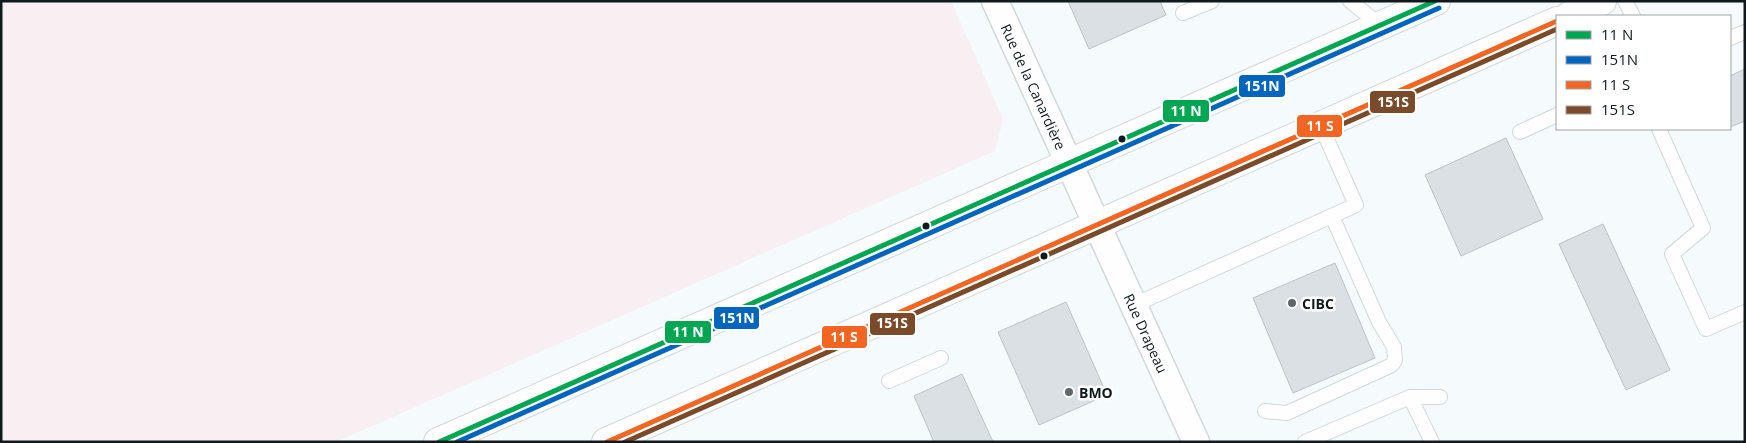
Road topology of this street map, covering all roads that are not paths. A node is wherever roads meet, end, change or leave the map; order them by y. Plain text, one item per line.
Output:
1 (995, 1) edge
2 (1212, 1) edge
3 (1350, 1) edge
4 (1436, 1) edge
5 (1602, 1) edge
6 (1625, 1) edge
7 (1184, 13) dead end
8 (1570, 15) edge
9 (1632, 15) edge
10 (1556, 21) edge
11 (1380, 26) junction
12 (1745, 32) edge
13 (1731, 38) edge
14 (1556, 115) edge
15 (1321, 126) junction
16 (1660, 130) edge
17 (1520, 132) dead end
18 (1068, 163) junction
19 (1332, 216) junction
20 (1098, 224) junction
21 (1134, 305) junction
22 (1745, 312) edge
23 (941, 358) dead end
24 (890, 381) dead end
25 (1410, 397) junction
26 (1440, 397) dead end
27 (1265, 411) dead end
28 (438, 442) edge
29 (606, 442) edge
30 (1196, 442) edge
31 (1305, 442) edge
32 (1432, 442) edge

1 - 18 street, Rue de la Canardière
2 - 7 lane
3 - 11 lane
4 - 11 main road
5 - 8 main road
6 - 9 lane
10 - 15 main road
11 - 18 main road
12 - 13 lane
14 - 17 lane
15 - 19 lane
15 - 20 main road
16 - 22 lane
18 - 20 street, Rue de la Canardière
18 - 28 main road
19 - 21 lane
19 - 27 lane
20 - 21 street, Rue Drapeau
20 - 29 main road
21 - 30 street, Rue Drapeau
23 - 24 lane
25 - 26 lane
25 - 31 lane
25 - 32 lane

